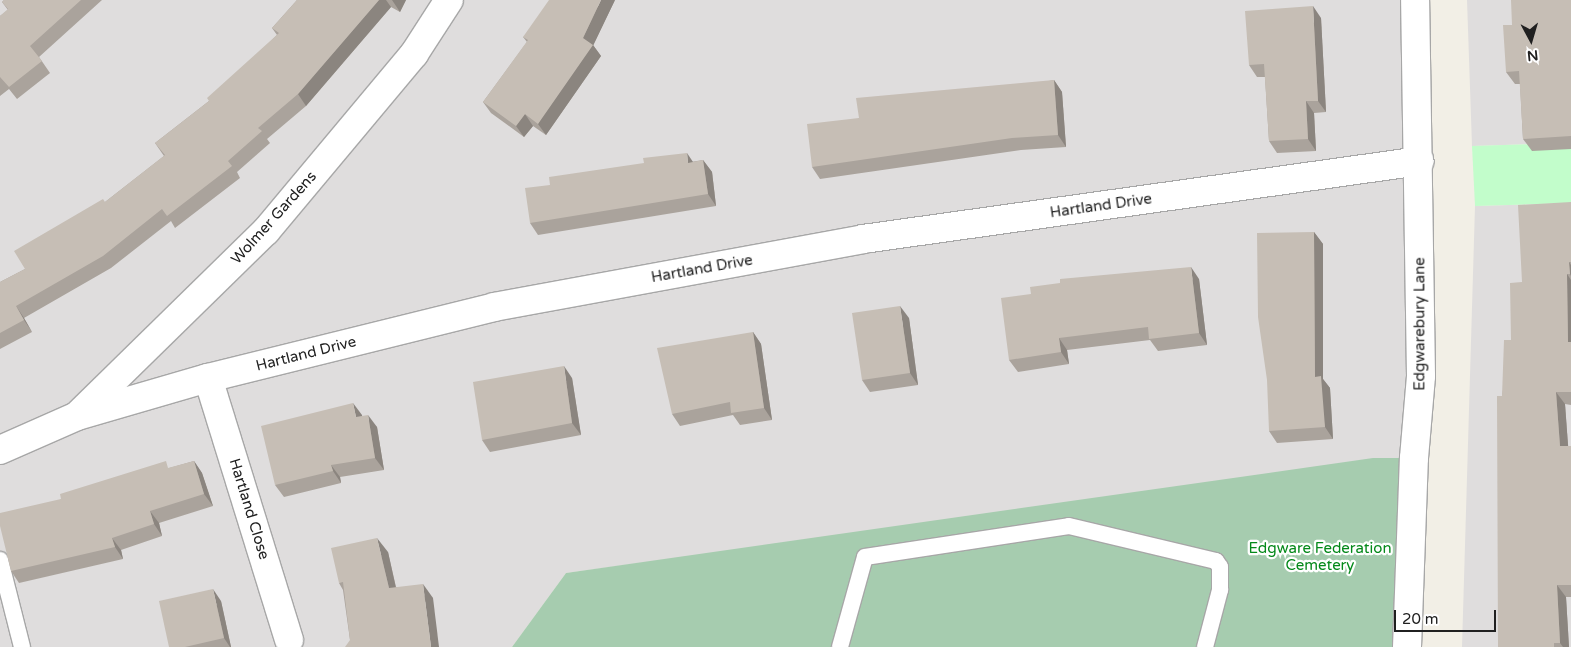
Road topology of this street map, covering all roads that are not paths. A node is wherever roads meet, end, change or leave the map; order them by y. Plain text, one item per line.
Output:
1 (449, 0) edge
2 (1415, 0) edge
3 (1420, 161) junction
4 (208, 378) junction
5 (77, 416) junction
6 (0, 450) edge
7 (0, 560) edge
8 (290, 640) dead end
9 (22, 647) edge
10 (840, 647) edge
11 (1205, 647) edge
12 (1407, 647) edge

1 - 5 street, Wolmer Gardens
2 - 3 street, Edgwarebury Lane
3 - 4 street, Hartland Drive
3 - 12 street, Edgwarebury Lane
4 - 5 street, Hartland Drive
4 - 8 street, Hartland Close
5 - 6 street, Hartland Drive
7 - 9 lane
10 - 11 lane

